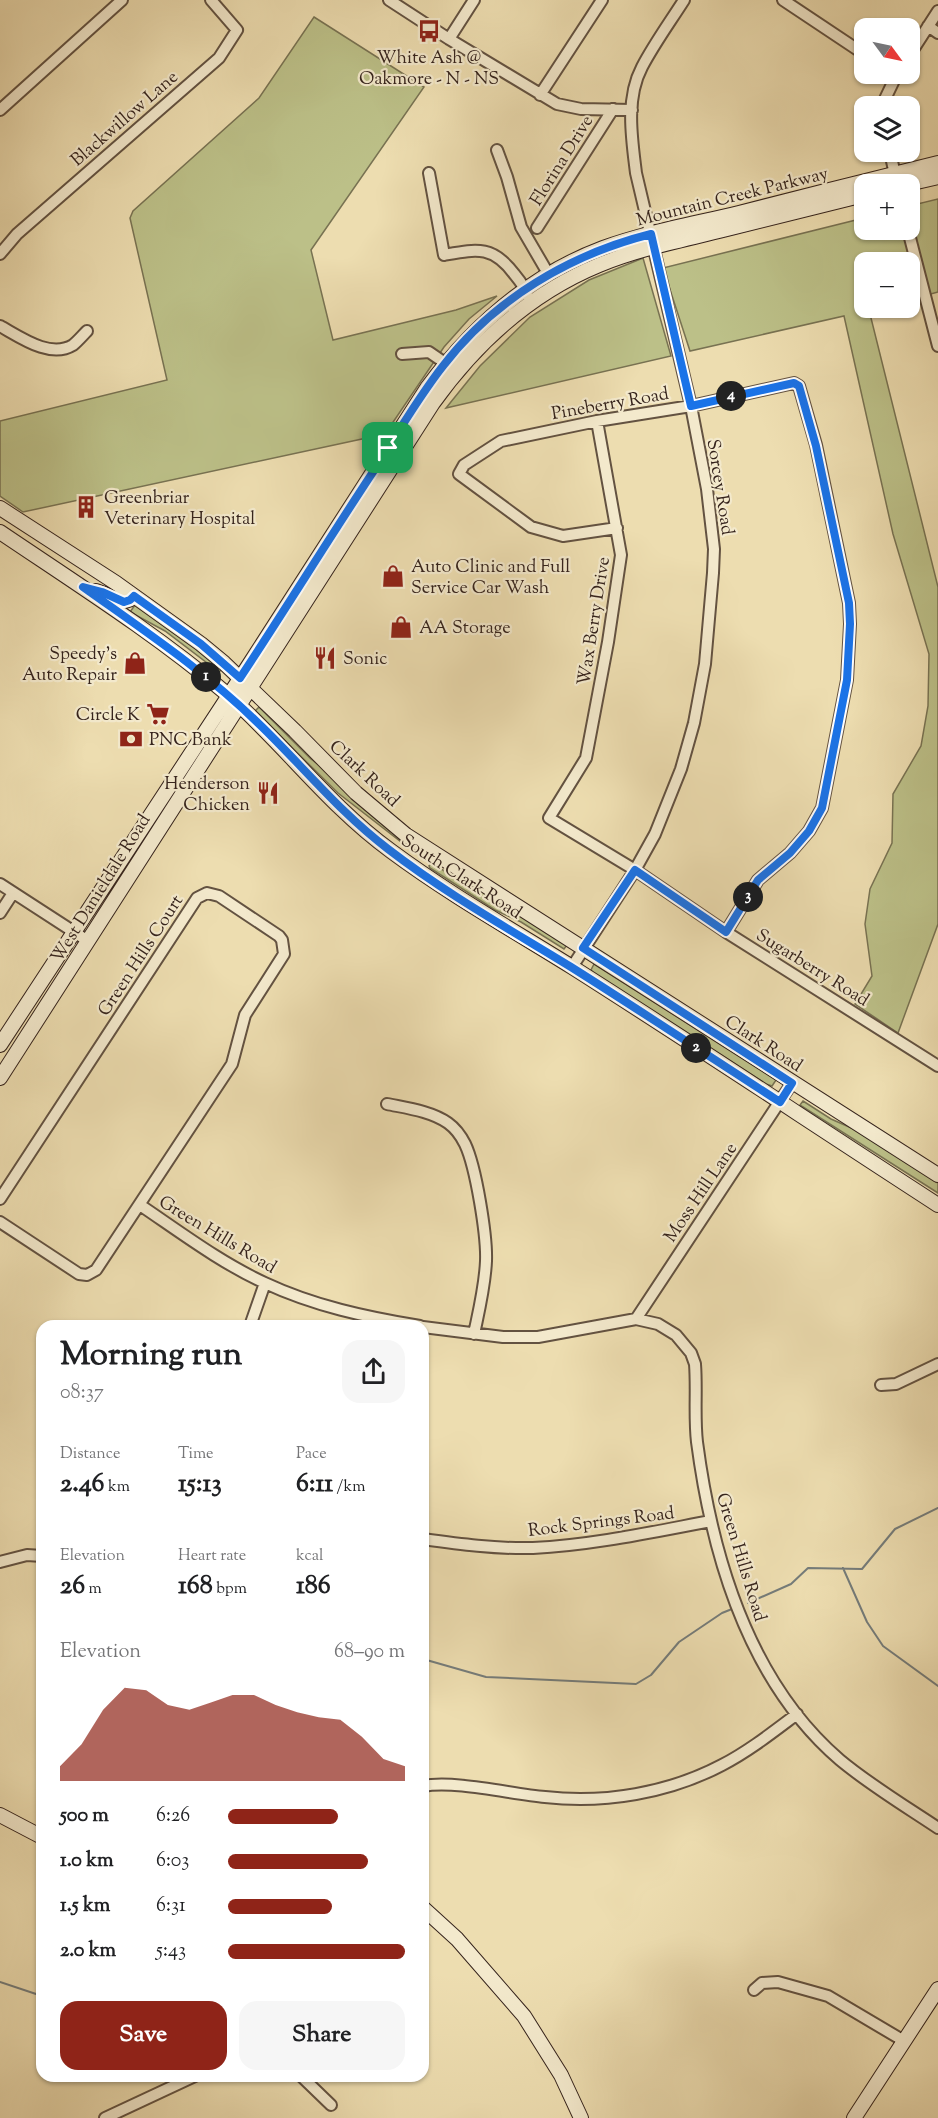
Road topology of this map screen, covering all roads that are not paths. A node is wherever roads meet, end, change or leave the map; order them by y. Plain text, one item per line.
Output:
1 (122, 0) edge
2 (211, 0) edge
3 (389, 0) edge
4 (474, 0) edge
5 (602, 0) edge
6 (684, 0) edge
7 (783, 0) edge
8 (938, 11) edge
9 (928, 26) junction
10 (938, 33) edge
11 (449, 39) junction
12 (920, 39) edge
13 (854, 47) edge
14 (540, 95) junction
15 (613, 109) junction
16 (0, 110) edge
17 (632, 110) junction
18 (497, 150) dead end
19 (938, 163) edge
20 (429, 173) dead end
21 (909, 174) edge
22 (938, 177) edge
23 (920, 181) edge
24 (854, 190) edge
25 (854, 197) edge
26 (537, 228) dead end
27 (911, 240) edge
28 (652, 241) junction
29 (0, 254) edge
30 (549, 275) junction
31 (525, 290) junction
32 (530, 304) junction
33 (0, 326) edge
34 (87, 331) dead end
35 (938, 346) edge
36 (402, 354) dead end
37 (445, 363) junction
38 (691, 406) junction
39 (597, 421) junction
40 (363, 499) junction
41 (0, 508) edge
42 (617, 528) junction
43 (0, 532) edge
44 (53, 543) junction
45 (42, 560) junction
46 (83, 587) junction
47 (134, 596) junction
48 (240, 678) junction
49 (250, 689) junction
50 (228, 695) junction
51 (239, 706) junction
52 (152, 812) junction
53 (166, 818) junction
54 (549, 818) joint
55 (422, 845) junction
56 (408, 863) junction
57 (635, 870) junction
58 (106, 882) junction
59 (0, 884) edge
60 (120, 891) junction
61 (13, 893) junction
62 (0, 913) edge
63 (74, 932) junction
64 (726, 932) junction
65 (88, 941) junction
66 (583, 948) junction
67 (572, 968) junction
68 (0, 1046) edge
69 (938, 1066) edge
70 (0, 1078) edge
71 (792, 1083) junction
72 (780, 1102) junction
73 (387, 1104) dead end
74 (938, 1175) edge
75 (0, 1199) edge
76 (938, 1204) edge
77 (140, 1205) junction
78 (0, 1222) edge
79 (265, 1283) junction
80 (636, 1319) junction
81 (252, 1320) edge
82 (388, 1320) edge
83 (429, 1327) edge
84 (474, 1334) junction
85 (938, 1364) edge
86 (881, 1385) dead end
87 (711, 1521) junction
88 (429, 1540) edge
89 (36, 1556) edge
90 (0, 1562) edge
91 (797, 1714) junction
92 (429, 1785) edge
93 (0, 1815) edge
94 (938, 1828) edge
95 (36, 1835) edge
96 (429, 1913) edge
97 (938, 1989) edge
98 (754, 1990) dead end
99 (904, 2041) junction
100 (182, 2082) edge
101 (307, 2082) edge
102 (332, 2105) dead end
103 (105, 2118) edge
104 (581, 2118) edge
105 (854, 2118) edge

1 - 16 street
2 - 29 street, Blackwillow Lane
3 - 11 street
4 - 11 street
5 - 14 street
6 - 17 street, Sorcey Road
7 - 13 street
8 - 9 street
9 - 10 street
9 - 12 street
11 - 14 street
14 - 15 street
15 - 17 street
15 - 26 street, Florina Drive
17 - 28 street, Sorcey Road
18 - 30 street
19 - 21 main road, Mountain Creek Parkway
20 - 31 street
22 - 23 main road
24 - 28 main road, Mountain Creek Parkway
25 - 28 main road, Mountain Creek Parkway
27 - 35 street
28 - 30 main road, Mountain Creek Parkway
28 - 32 main road, Mountain Creek Parkway
28 - 38 street, Sorcey Road
30 - 31 main road, Mountain Creek Parkway
31 - 32 street
31 - 37 main road, Mountain Creek Parkway
32 - 40 main road, Mountain Creek Parkway
33 - 34 street
36 - 37 street
37 - 40 main road, Mountain Creek Parkway
38 - 39 street, Pineberry Road
38 - 57 street, Sorcey Road
38 - 64 street, Pineberry Road
39 - 42 street, Wax Berry Drive
39 - 42 street, Pineberry Road
40 - 48 main road, Mountain Creek Parkway
40 - 49 main road, Mountain Creek Parkway
41 - 44 main road, Clark Road
42 - 54 street, Wax Berry Drive
43 - 45 main road, South Clark Road
44 - 45 main road
44 - 47 main road, Clark Road
45 - 46 main road, South Clark Road
46 - 47 main road
46 - 50 main road, South Clark Road
47 - 48 main road, Clark Road
48 - 49 main road, Clark Road
48 - 50 main road, West Danieldale Road
49 - 51 main road, West Danieldale Road
49 - 55 main road, Clark Road
50 - 51 main road, South Clark Road
50 - 52 main road, West Danieldale Road
51 - 53 main road, West Danieldale Road
51 - 56 main road, South Clark Road
52 - 53 main road
52 - 58 main road, West Danieldale Road
53 - 60 main road, West Danieldale Road
54 - 57 street, Sugarberry Road
55 - 56 main road
55 - 66 main road, Clark Road
56 - 67 main road, South Clark Road
57 - 64 street, Sugarberry Road
57 - 66 street, Sorcey Road
58 - 60 main road
58 - 63 main road, West Danieldale Road
59 - 61 street
60 - 65 main road, West Danieldale Road
61 - 62 street
61 - 63 street
63 - 65 street
63 - 68 main road, West Danieldale Road
64 - 69 street, Sugarberry Road
65 - 70 main road, West Danieldale Road
66 - 67 street, Sorcey Road
66 - 71 main road, Clark Road
67 - 72 main road, South Clark Road
71 - 72 street, Moss Hill Lane
71 - 74 main road, Clark Road
72 - 76 main road, South Clark Road
72 - 80 street, Moss Hill Lane
73 - 84 street
75 - 77 street, Green Hills Court
77 - 78 street, Green Hills Court
77 - 79 street, Green Hills Road
79 - 81 street
79 - 82 street, Green Hills Road
80 - 84 street, Green Hills Road
80 - 87 street, Green Hills Road
83 - 84 street, Green Hills Road
85 - 86 street
87 - 88 street, Rock Springs Road
87 - 91 street, Green Hills Road
89 - 90 street
91 - 92 street
91 - 94 street, Green Hills Road
93 - 95 main road
96 - 104 main road
97 - 99 main road
98 - 99 street
99 - 105 main road
100 - 103 street
101 - 102 street

